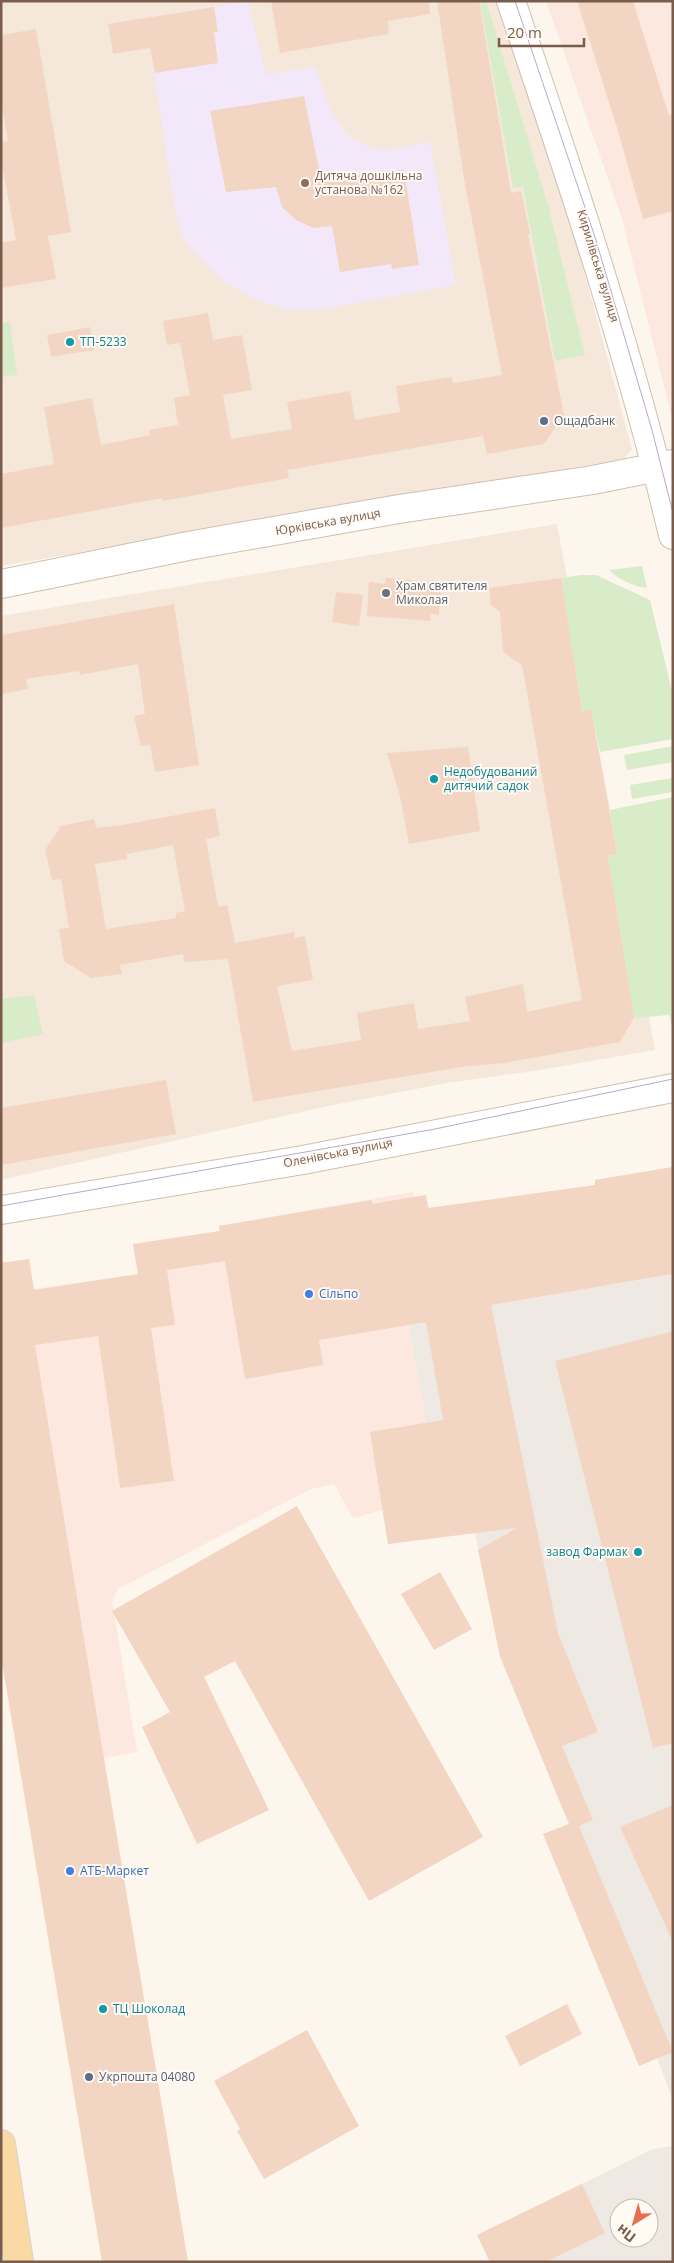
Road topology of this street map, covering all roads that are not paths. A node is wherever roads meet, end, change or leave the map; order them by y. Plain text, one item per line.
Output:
1 (511, 1) edge
2 (664, 466) edge
3 (673, 535) edge
4 (1, 584) edge
5 (673, 1088) edge
6 (1, 1210) edge
7 (1, 2144) edge
8 (19, 2262) edge

1 - 2 street, Кирилівська вулиця
2 - 3 street, Кирилівська вулиця
2 - 4 street, Юрківська вулиця
5 - 6 street, Оленівська вулиця
7 - 8 main road

